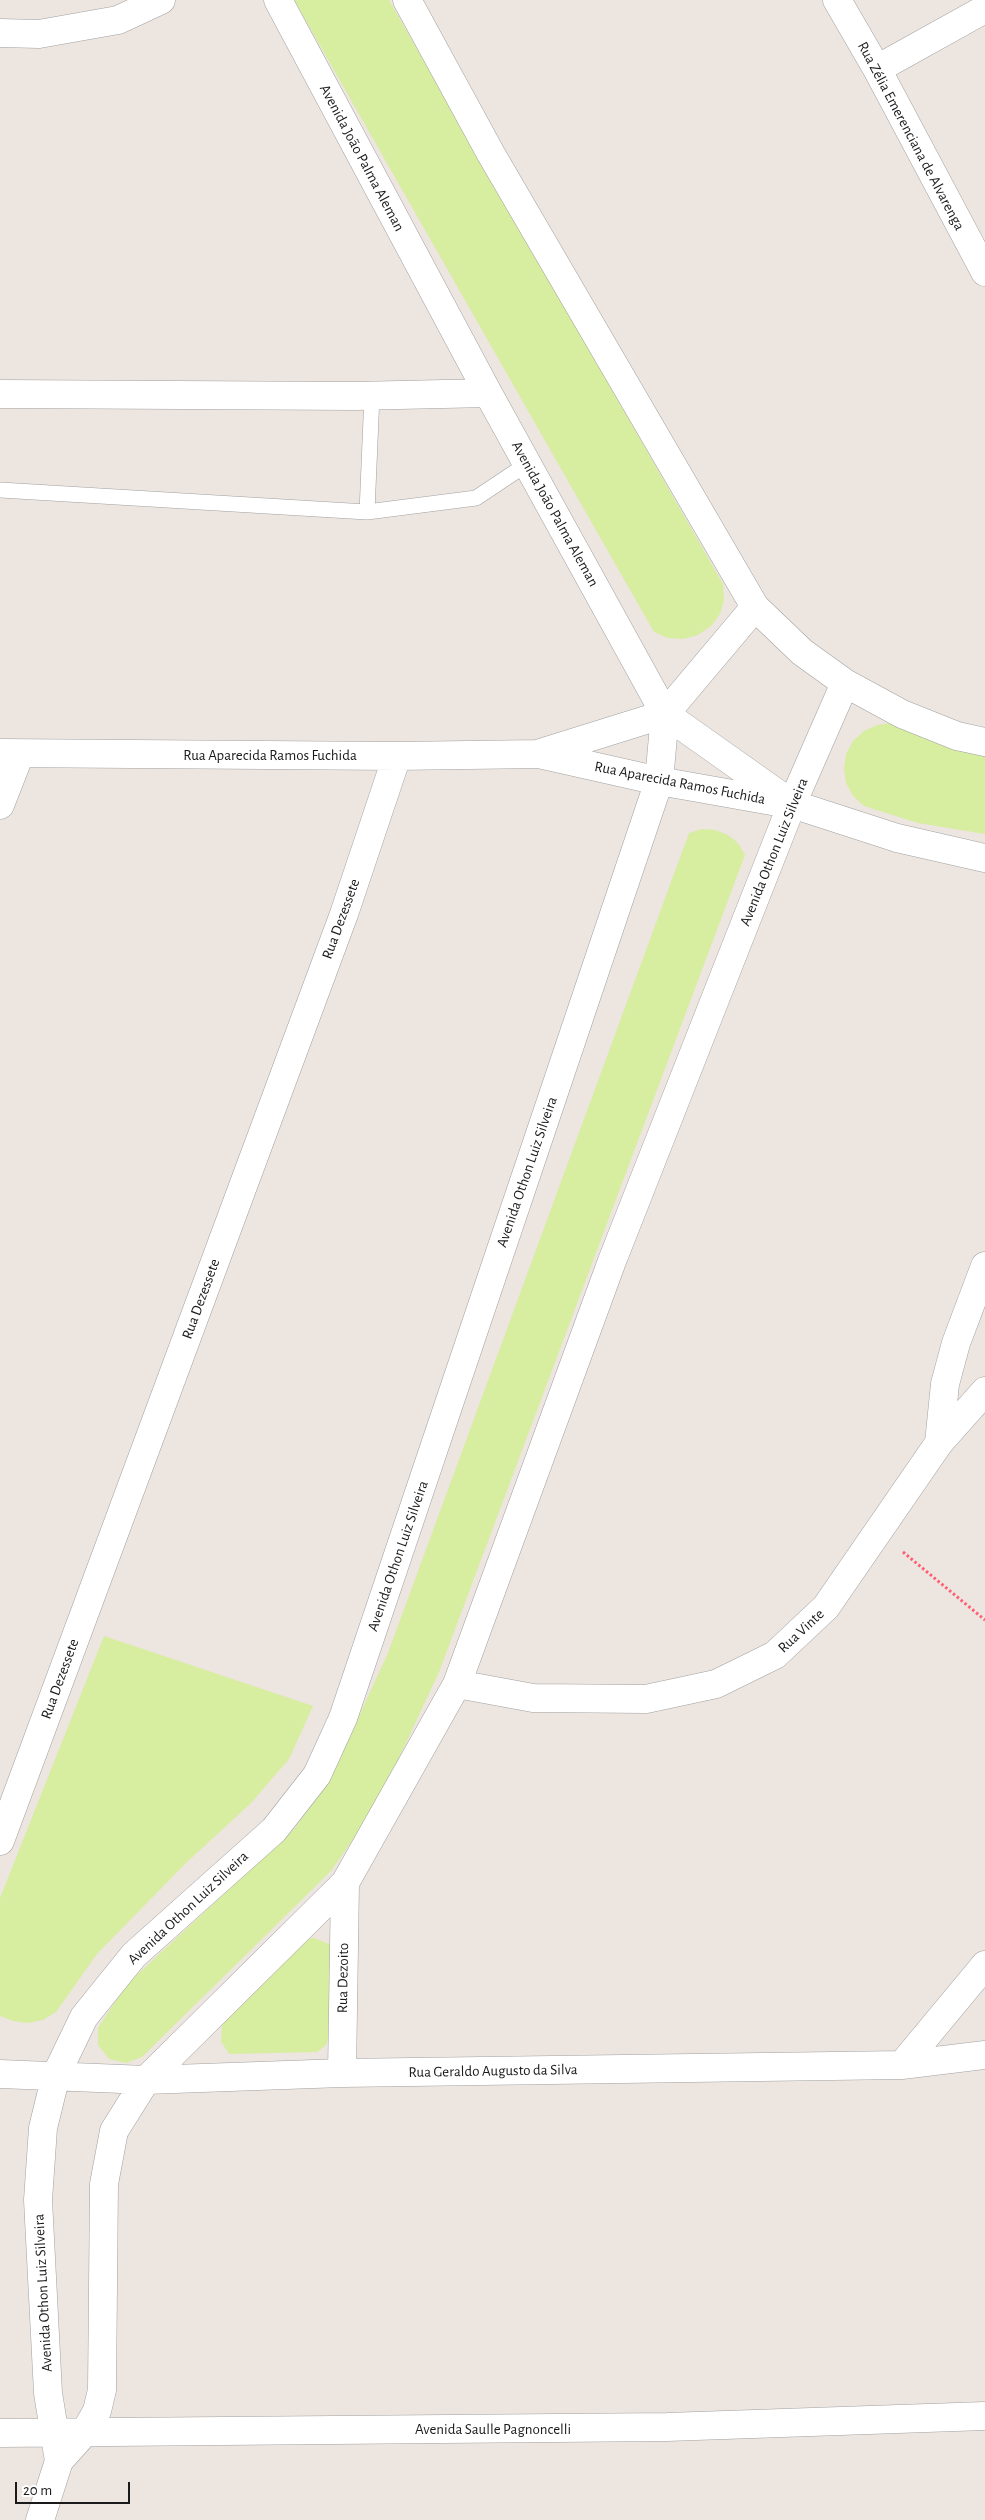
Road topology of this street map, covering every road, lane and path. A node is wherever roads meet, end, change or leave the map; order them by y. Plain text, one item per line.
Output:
1 (161, 0) edge
2 (278, 0) edge
3 (407, 0) edge
4 (837, 0) edge
5 (985, 9) edge
6 (0, 33) edge
7 (877, 69) junction
8 (985, 272) edge
9 (488, 392) junction
10 (0, 394) edge
11 (372, 396) junction
12 (527, 464) junction
13 (0, 490) edge
14 (367, 512) junction
15 (755, 607) junction
16 (845, 683) junction
17 (665, 714) junction
18 (985, 742) edge
19 (10, 753) edge
20 (539, 754) junction
21 (397, 756) junction
22 (659, 781) junction
23 (792, 804) junction
24 (0, 805) edge
25 (985, 858) edge
26 (985, 1266) edge
27 (985, 1392) edge
28 (940, 1443) junction
29 (880, 1533) junction
30 (985, 1620) edge
31 (457, 1684) junction
32 (0, 1840) edge
33 (345, 1883) junction
34 (985, 1966) edge
35 (985, 2055) edge
36 (902, 2065) junction
37 (342, 2073) junction
38 (0, 2074) edge
39 (56, 2075) junction
40 (146, 2080) junction
41 (985, 2416) edge
42 (85, 2432) junction
43 (0, 2433) edge
44 (55, 2434) junction
45 (59, 2461) junction
46 (40, 2520) edge

1 - 6 street
2 - 9 street, Avenida João Palma Aleman
3 - 15 street
4 - 7 street, Rua Zélia Emerenciana de Alvarenga
5 - 7 street
7 - 8 street, Rua Zélia Emerenciana de Alvarenga
9 - 11 street
9 - 12 street, Avenida João Palma Aleman
10 - 11 street
11 - 14 lane
12 - 14 lane
12 - 17 street, Avenida João Palma Aleman
13 - 14 lane
15 - 16 street
15 - 17 street
16 - 18 street
16 - 23 street, Avenida Othon Luiz Silveira
17 - 20 street, Rua Aparecida Ramos Fuchida
17 - 22 street, Avenida Othon Luiz Silveira
17 - 23 street, Avenida João Palma Aleman
19 - 21 street, Rua Aparecida Ramos Fuchida
19 - 24 street
20 - 21 street, Rua Aparecida Ramos Fuchida
20 - 22 street, Rua Aparecida Ramos Fuchida
21 - 32 street, Rua Dezessete
22 - 23 street, Rua Aparecida Ramos Fuchida
22 - 39 street, Avenida Othon Luiz Silveira
23 - 25 street, Avenida João Palma Aleman
23 - 31 street, Avenida Othon Luiz Silveira
26 - 28 street
27 - 28 street, Rua Vinte
28 - 29 street, Rua Vinte
29 - 30 path
29 - 31 street, Rua Vinte
31 - 33 street, Avenida Othon Luiz Silveira
33 - 37 street, Rua Dezoito
33 - 40 street, Avenida Othon Luiz Silveira
34 - 36 street
35 - 36 street, Rua Geraldo Augusto da Silva
36 - 37 street, Rua Geraldo Augusto da Silva
37 - 40 street, Rua Geraldo Augusto da Silva
38 - 39 street, Rua Geraldo Augusto da Silva
39 - 40 street, Rua Geraldo Augusto da Silva
39 - 44 street, Avenida Othon Luiz Silveira
40 - 42 street, Avenida Othon Luiz Silveira
41 - 42 street, Avenida Saulle Pagnoncelli
42 - 44 street, Avenida Saulle Pagnoncelli
42 - 45 street, Avenida Othon Luiz Silveira
43 - 44 street, Avenida Saulle Pagnoncelli
44 - 45 street, Avenida Othon Luiz Silveira
45 - 46 street, Avenida Othon Luiz Silveira

